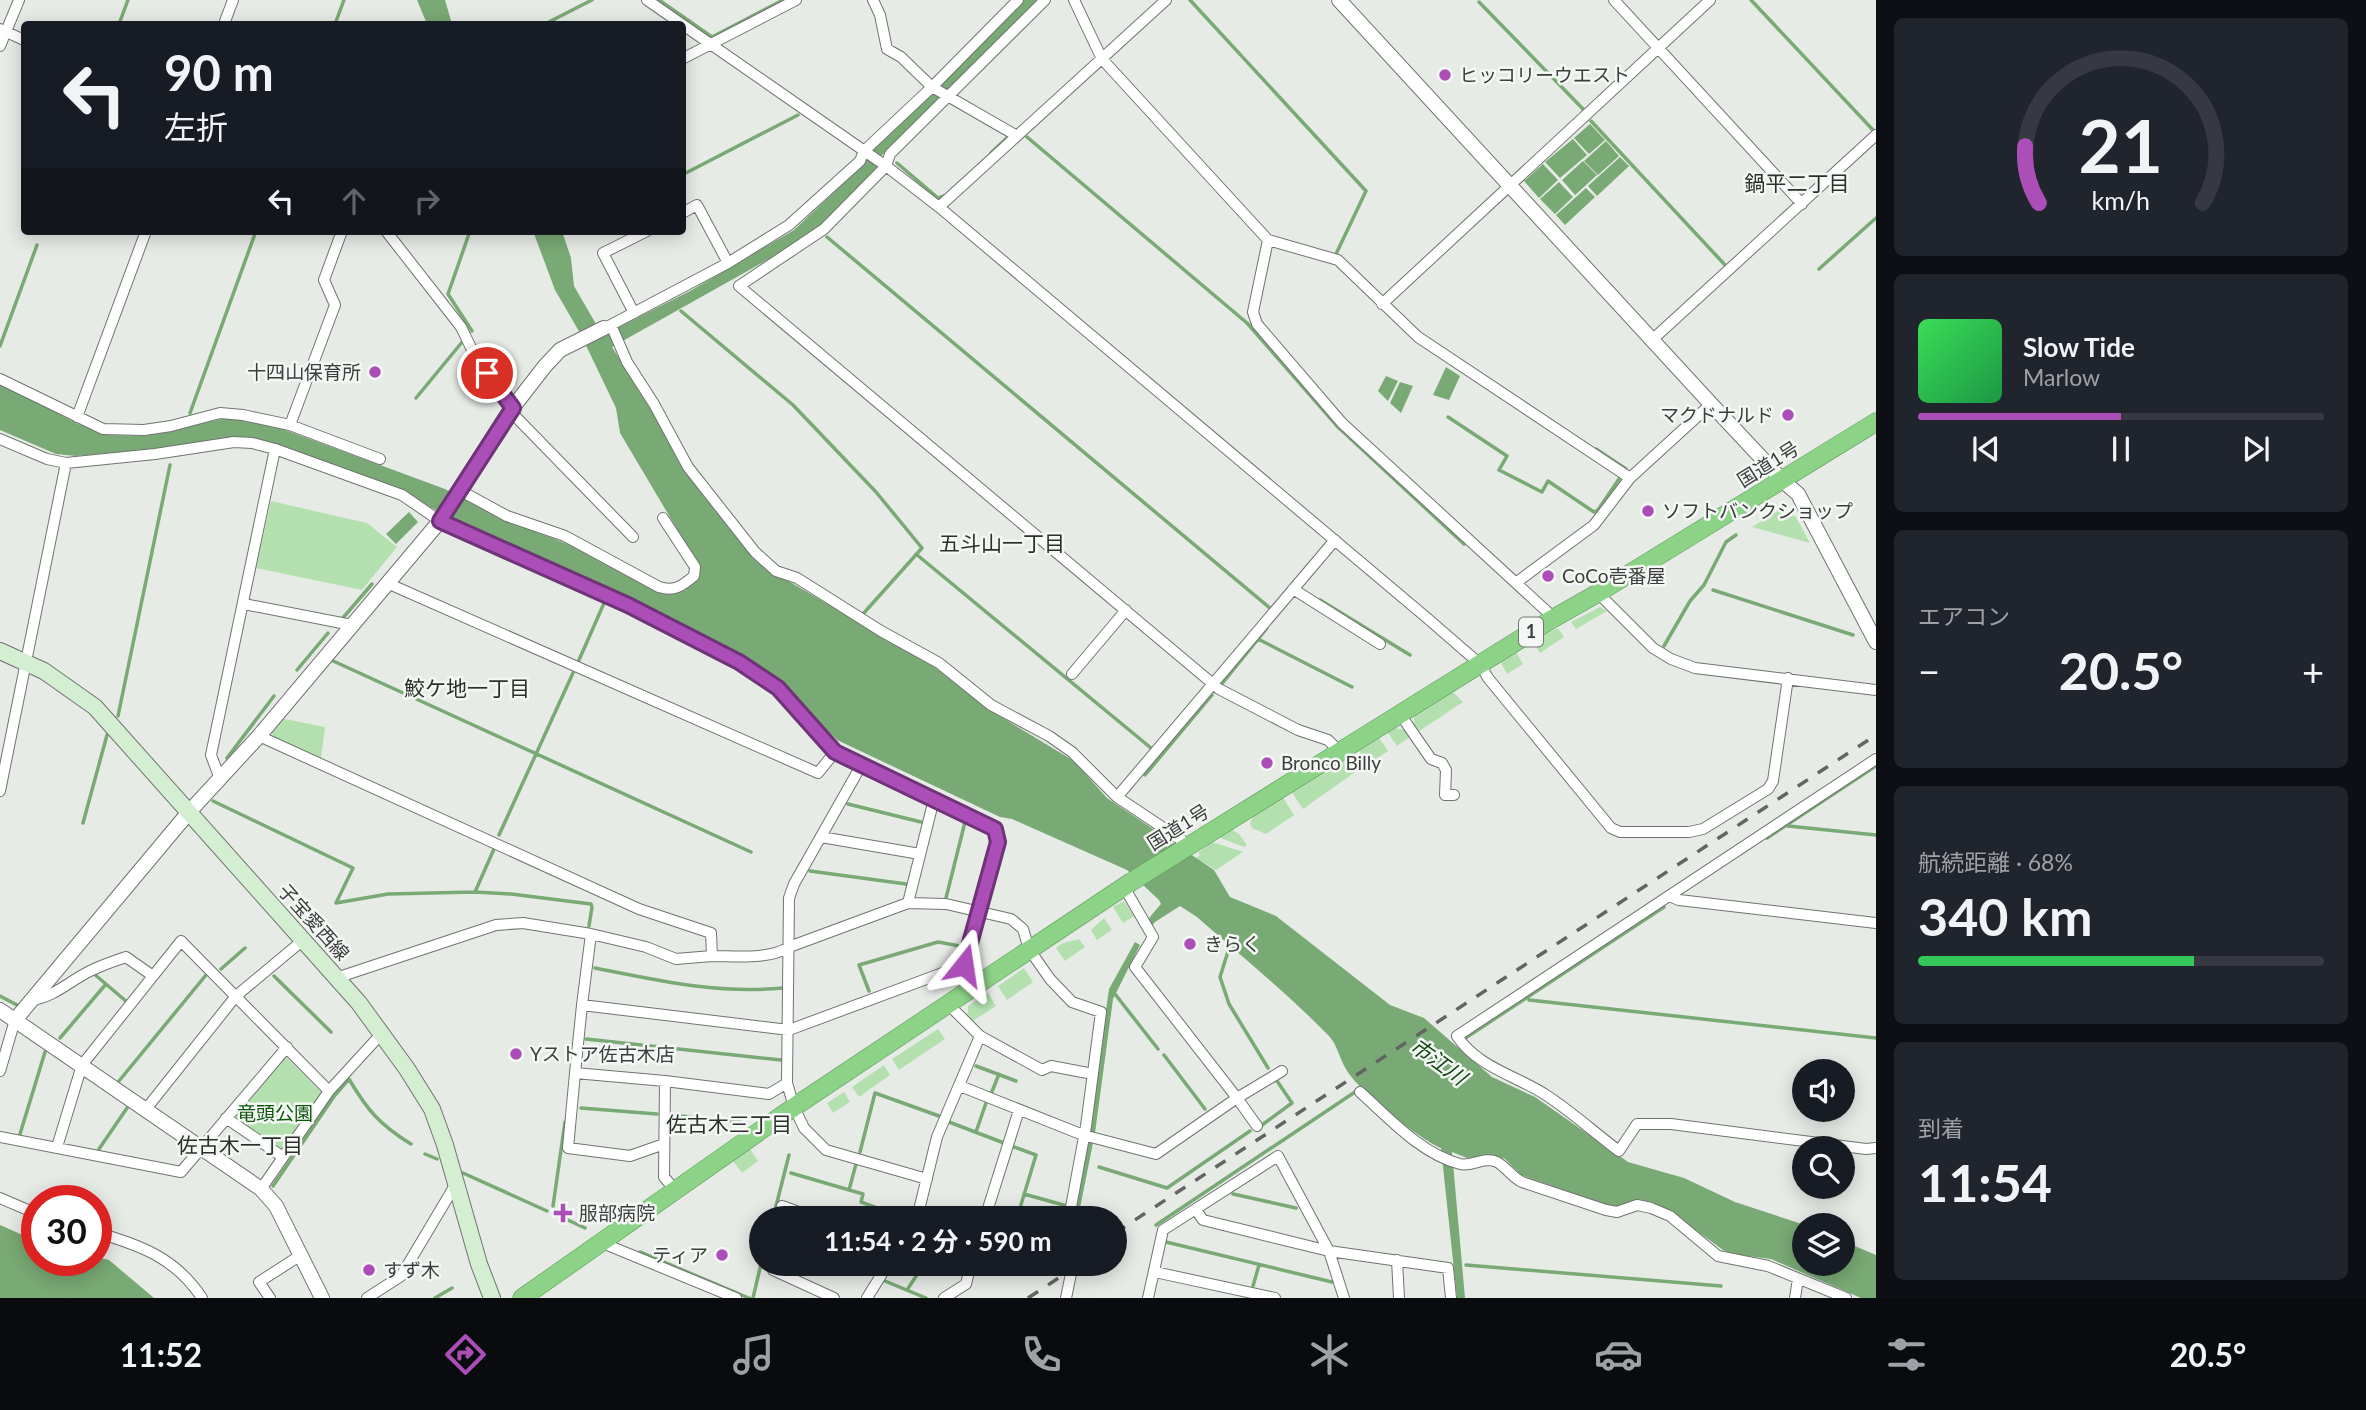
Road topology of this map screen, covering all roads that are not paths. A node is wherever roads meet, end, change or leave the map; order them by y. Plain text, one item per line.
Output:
1 (19, 0) edge
2 (233, 0) edge
3 (647, 0) edge
4 (796, 0) edge
5 (873, 0) edge
6 (1018, 0) edge
7 (1045, 0) edge
8 (1074, 0) edge
9 (1166, 0) edge
10 (1339, 0) edge
11 (1614, 0) edge
12 (1710, 0) edge
13 (224, 21) edge
14 (678, 21) edge
15 (686, 27) edge
16 (3, 31) edge
17 (21, 39) edge
18 (711, 44) junction
19 (0, 46) edge
20 (1659, 48) junction
21 (686, 57) edge
22 (1102, 59) junction
23 (933, 88) junction
24 (948, 96) junction
25 (1017, 135) junction
26 (1876, 135) edge
27 (866, 153) junction
28 (884, 164) junction
29 (1510, 186) junction
30 (1802, 204) junction
31 (939, 207) junction
32 (686, 211) edge
33 (145, 235) edge
34 (340, 235) edge
35 (389, 235) edge
36 (639, 235) edge
37 (1268, 240) junction
38 (729, 263) junction
39 (1382, 304) junction
40 (634, 313) junction
41 (609, 327) junction
42 (1653, 340) junction
43 (0, 379) edge
44 (1711, 404) junction
45 (511, 409) junction
46 (77, 417) junction
47 (1876, 422) edge
48 (290, 425) junction
49 (0, 439) edge
50 (275, 449) junction
51 (380, 459) dead end
52 (66, 463) junction
53 (1630, 478) junction
54 (1783, 481) junction
55 (461, 491) junction
56 (663, 518) dead end
57 (440, 521) junction
58 (633, 537) dead end
59 (1335, 540) junction
60 (1517, 582) junction
61 (387, 583) junction
62 (1293, 589) junction
63 (1598, 593) junction
64 (244, 604) junction
65 (1126, 610) junction
66 (1554, 618) junction
67 (352, 625) junction
68 (1876, 642) edge
69 (1380, 644) dead end
70 (0, 651) edge
71 (27, 662) junction
72 (1480, 664) junction
73 (1072, 674) dead end
74 (1788, 678) junction
75 (1213, 683) junction
76 (1876, 690) edge
77 (1400, 714) junction
78 (259, 736) junction
79 (835, 752) junction
80 (1340, 752) junction
81 (1876, 759) edge
82 (862, 764) junction
83 (220, 779) junction
84 (0, 791) edge
85 (1454, 795) dead end
86 (1117, 797) junction
87 (934, 799) junction
88 (188, 812) junction
89 (821, 836) junction
90 (1189, 845) junction
91 (920, 854) junction
92 (1127, 885) junction
93 (1669, 896) junction
94 (908, 903) junction
95 (978, 912) junction
96 (1876, 923) edge
97 (591, 934) junction
98 (302, 941) junction
99 (789, 947) junction
100 (1029, 949) junction
101 (712, 956) junction
102 (153, 976) junction
103 (336, 978) junction
104 (236, 996) junction
105 (31, 1000) junction
106 (948, 1004) junction
107 (582, 1005) junction
108 (0, 1010) edge
109 (15, 1020) junction
110 (789, 1030) junction
111 (382, 1033) junction
112 (980, 1036) junction
113 (287, 1047) junction
114 (82, 1065) junction
115 (0, 1071) edge
116 (1282, 1071) dead end
117 (575, 1073) junction
118 (1093, 1074) junction
119 (665, 1082) junction
120 (788, 1083) junction
121 (960, 1086) junction
122 (329, 1091) junction
123 (1360, 1092) dead end
124 (1237, 1098) junction
125 (794, 1107) junction
126 (146, 1109) junction
127 (1020, 1110) junction
128 (226, 1118) junction
129 (1257, 1126) dead end
130 (0, 1137) edge
131 (1088, 1137) junction
132 (664, 1144) junction
133 (57, 1147) junction
134 (202, 1147) junction
135 (1876, 1148) edge
136 (283, 1157) junction
137 (927, 1178) junction
138 (457, 1182) junction
139 (261, 1189) junction
140 (675, 1190) junction
141 (0, 1198) edge
142 (921, 1206) edge
143 (989, 1206) edge
144 (1072, 1206) edge
145 (21, 1207) edge
146 (1196, 1210) junction
147 (112, 1237) edge
148 (600, 1242) junction
149 (1329, 1251) junction
150 (301, 1255) junction
151 (1397, 1259) junction
152 (1154, 1272) junction
153 (786, 1276) edge
154 (881, 1276) edge
155 (968, 1276) edge
156 (1071, 1276) edge
157 (1798, 1279) junction
158 (202, 1298) edge
159 (270, 1298) edge
160 (322, 1298) edge
161 (367, 1298) edge
162 (492, 1298) edge
163 (522, 1298) edge
164 (736, 1298) edge
165 (834, 1298) edge
166 (867, 1298) edge
167 (944, 1298) edge
168 (1066, 1298) edge
169 (1148, 1298) edge
170 (1275, 1298) edge
171 (1345, 1298) edge
172 (1399, 1298) edge
173 (1451, 1298) edge
174 (1795, 1298) edge
175 (1846, 1298) edge

1 - 16 street
2 - 13 street
3 - 14 street
4 - 18 street
5 - 23 street
6 - 23 street
7 - 24 street
8 - 22 street
9 - 22 street
10 - 29 street
11 - 20 street
12 - 20 street
15 - 18 street
16 - 17 street
16 - 19 street
18 - 21 street
18 - 27 street
20 - 29 street
20 - 30 street
22 - 25 street
22 - 37 street
23 - 24 street
23 - 27 street
24 - 25 street
24 - 28 street
25 - 31 street
26 - 30 street
27 - 28 street
27 - 38 street
28 - 31 street
28 - 65 street
29 - 39 street
29 - 42 street
30 - 42 street
31 - 59 street
32 - 38 street
33 - 46 street
34 - 48 street
35 - 45 street
36 - 40 street
37 - 39 street
37 - 60 street
38 - 40 street
39 - 53 street
40 - 41 street
41 - 45 street
41 - 86 street
42 - 44 street
43 - 46 street
44 - 53 street
44 - 54 street
45 - 55 street
45 - 58 street
46 - 48 street
47 - 54 highway, 国道1号 / 1
48 - 51 street
49 - 52 street
50 - 52 street
50 - 57 street
50 - 64 street
52 - 71 street
53 - 60 street
54 - 63 highway, 国道1号 / 1
54 - 68 street
55 - 56 street
55 - 57 street
57 - 61 street
57 - 79 street
59 - 62 street
59 - 72 street
60 - 66 street
61 - 67 street
61 - 79 street
62 - 69 street
62 - 75 street
63 - 66 highway, 国道1号 / 1
63 - 74 street
64 - 67 street
64 - 83 street
65 - 73 street
65 - 75 street
66 - 72 highway, 国道1号 / 1
67 - 78 street
70 - 71 main road, 子宝愛西線
71 - 84 street
71 - 88 main road, 子宝愛西線
72 - 74 street
72 - 77 highway, 国道1号 / 1
74 - 76 street
75 - 80 street
75 - 86 street
77 - 80 highway, 国道1号 / 1
77 - 85 street
78 - 83 street
78 - 101 street
79 - 82 street
80 - 90 highway, 国道1号 / 1
81 - 93 street
82 - 87 street
82 - 89 street
83 - 88 street
86 - 90 street
87 - 91 street
87 - 95 street
88 - 98 main road, 子宝愛西線
88 - 105 street
89 - 91 street
89 - 99 street
90 - 92 highway, 国道1号 / 1
91 - 94 street
92 - 100 highway, 国道1号 / 1
92 - 124 street
93 - 96 street
93 - 135 street
94 - 95 street
94 - 99 street
95 - 100 street
95 - 110 street
97 - 101 street
97 - 103 street
97 - 107 street
98 - 103 main road, 子宝愛西線
98 - 104 street
99 - 101 street
99 - 110 street
100 - 106 highway, 国道1号 / 1
100 - 118 street
102 - 104 street
102 - 105 street
102 - 114 street
103 - 111 main road, 子宝愛西線
104 - 113 street
104 - 126 street
105 - 109 street
106 - 112 street
106 - 125 highway, 国道1号 / 1
107 - 110 street
107 - 117 street
108 - 109 street
109 - 114 street
109 - 115 street
110 - 120 street
111 - 122 street
111 - 138 main road, 子宝愛西線
112 - 118 street
112 - 121 street
113 - 122 street
113 - 128 street
114 - 126 street
114 - 133 street
116 - 124 street
117 - 119 street
117 - 132 street
118 - 131 street
119 - 120 street
119 - 132 street
120 - 125 street
121 - 127 street
121 - 137 street
122 - 136 street
123 - 157 street
124 - 129 street
124 - 131 street
125 - 137 street
125 - 140 highway, 国道1号 / 1
126 - 134 street
127 - 131 street
127 - 143 street
128 - 134 street
128 - 136 street
130 - 133 street
131 - 144 street
132 - 140 street
133 - 134 street
134 - 139 street
136 - 139 street
137 - 142 street
138 - 161 street
138 - 162 main road, 子宝愛西線
139 - 150 street
140 - 148 highway, 国道1号 / 1
141 - 145 street
146 - 149 street
146 - 149 street
146 - 152 street
147 - 158 street
148 - 163 highway, 国道1号 / 1
148 - 164 street
149 - 151 street
149 - 171 street
150 - 159 street
150 - 160 street
151 - 172 street
151 - 173 street
152 - 169 street
152 - 170 street
153 - 165 street
154 - 166 street
155 - 167 street
156 - 168 street
157 - 174 street
157 - 175 street

